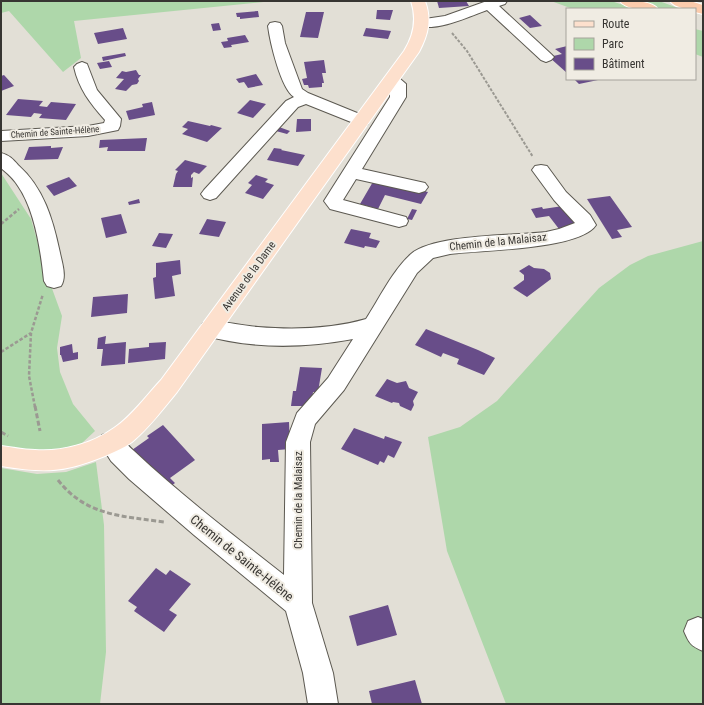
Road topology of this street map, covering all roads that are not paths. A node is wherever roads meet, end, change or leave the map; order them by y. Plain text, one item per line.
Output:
1 (418, 1) edge
2 (627, 1) edge
3 (677, 1) edge
4 (495, 3) edge
5 (648, 8) edge
6 (703, 10) edge
7 (430, 22) junction
8 (275, 26) dead end
9 (546, 57) dead end
10 (82, 67) dead end
11 (392, 80) junction
12 (306, 98) junction
13 (361, 121) junction
14 (1, 136) edge
15 (1, 158) edge
16 (541, 170) road end
17 (350, 172) junction
18 (418, 187) dead end
19 (210, 194) dead end
20 (399, 221) dead end
21 (54, 281) road end
22 (374, 325) junction
23 (211, 329) junction
24 (111, 442) junction
25 (1, 456) edge
26 (298, 603) junction
27 (323, 704) edge

1 - 7 main road, Avenue de la Dame
2 - 5 highway
3 - 6 highway
4 - 7 street
4 - 9 street
7 - 11 main road, Avenue de la Dame
8 - 12 street
10 - 14 street, Chemin de Sainte-Hélène
11 - 13 main road, Avenue de la Dame
11 - 17 street
12 - 13 street
12 - 19 street
13 - 23 main road, Avenue de la Dame
15 - 21 street
16 - 22 street, Chemin de la Malaisaz
17 - 18 street
17 - 20 street
22 - 23 street
22 - 26 street, Chemin de la Malaisaz
23 - 24 main road, Avenue de la Dame
24 - 25 main road, Avenue de la Dame
24 - 26 street, Chemin de Sainte-Hélène
26 - 27 street, Chemin de Sainte-Hélène

